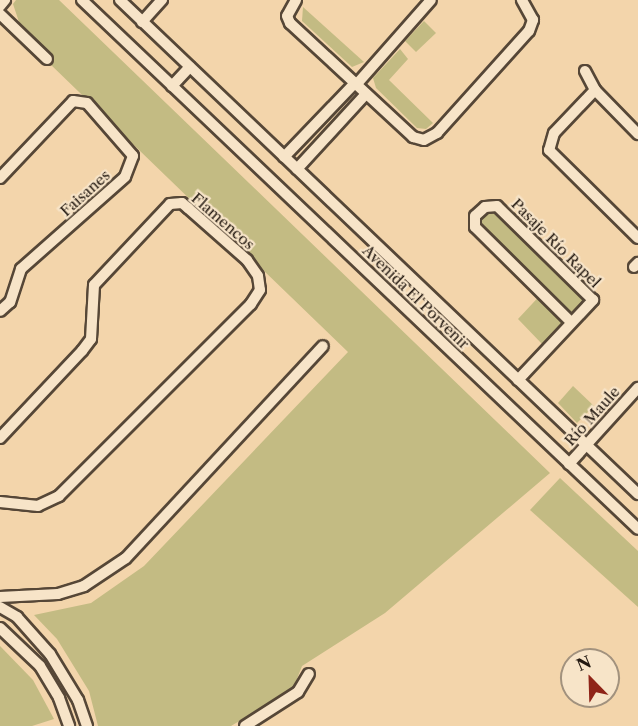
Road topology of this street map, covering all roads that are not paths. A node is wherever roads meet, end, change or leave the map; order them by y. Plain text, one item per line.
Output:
1 (5, 0) edge
2 (82, 0) edge
3 (162, 0) edge
4 (431, 0) edge
5 (522, 0) edge
6 (125, 2) edge
7 (292, 4) edge
8 (0, 6) edge
9 (1, 18) edge
10 (142, 22) junction
11 (47, 59) dead end
12 (190, 67) junction
13 (585, 71) dead end
14 (356, 84) junction
15 (172, 86) junction
16 (595, 90) junction
17 (366, 94) junction
18 (638, 134) edge
19 (284, 158) junction
20 (297, 170) junction
21 (0, 178) edge
22 (638, 238) edge
23 (0, 311) edge
24 (571, 322) junction
25 (323, 346) dead end
26 (518, 380) junction
27 (638, 388) edge
28 (0, 438) edge
29 (586, 445) junction
30 (569, 464) junction
31 (638, 494) edge
32 (0, 502) edge
33 (638, 530) edge
34 (0, 597) edge
35 (21, 598) junction
36 (0, 607) edge
37 (13, 615) junction
38 (0, 628) edge
39 (309, 674) dead end
40 (69, 726) edge
41 (87, 726) edge
42 (245, 726) edge

1 - 8 street
2 - 15 street, Avenida El Porvenir
3 - 10 street
4 - 14 street
5 - 17 street
6 - 10 street, Avenida El Porvenir
7 - 14 street
9 - 11 street
10 - 12 street, Avenida El Porvenir
12 - 15 street
12 - 19 street, Avenida El Porvenir
13 - 16 street
14 - 17 street
14 - 19 street
15 - 30 street, Avenida El Porvenir
16 - 18 street
16 - 22 street
17 - 20 street
19 - 20 street, Avenida El Porvenir
20 - 26 street, Avenida El Porvenir
21 - 23 street, Faisanes
24 - 24 street, Pasaje Río Rapel
24 - 26 street
25 - 35 street
26 - 29 street, Avenida El Porvenir
27 - 29 street, Río Maule
28 - 32 street, Flamencos
29 - 30 street, Río Maule
29 - 31 street, Avenida El Porvenir
30 - 33 street, Avenida El Porvenir
34 - 35 street
35 - 37 street
36 - 37 street
37 - 41 street
38 - 40 street
39 - 42 street

